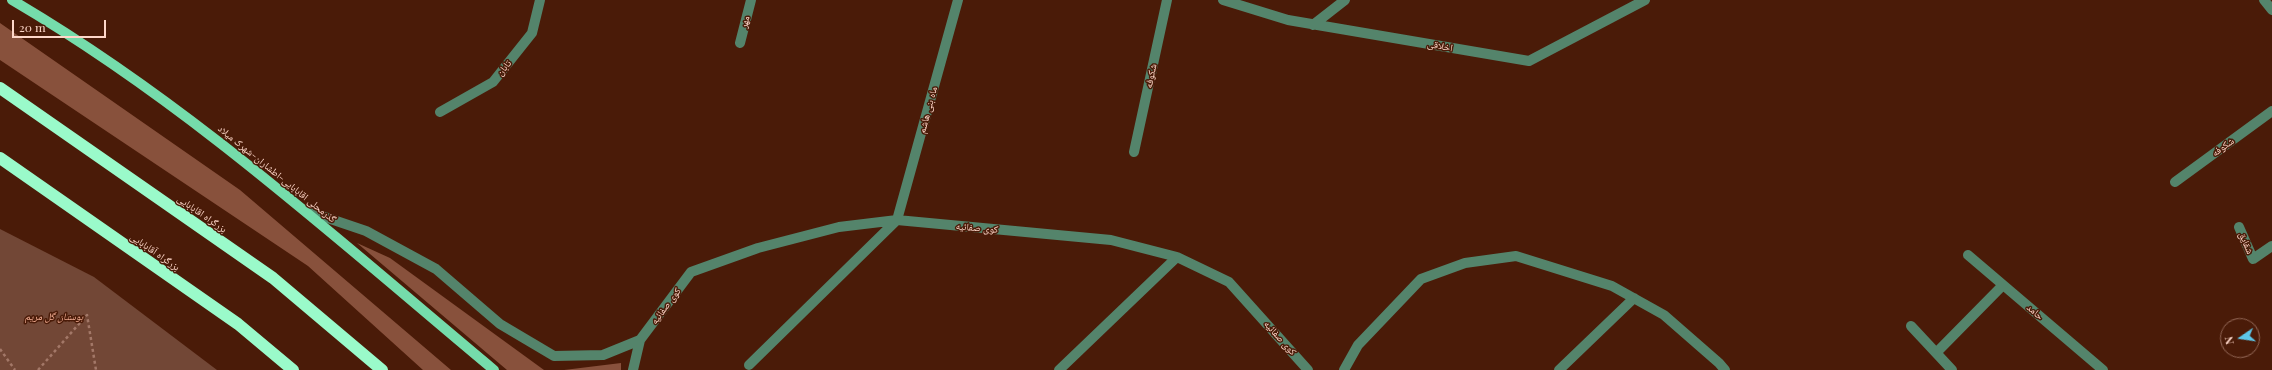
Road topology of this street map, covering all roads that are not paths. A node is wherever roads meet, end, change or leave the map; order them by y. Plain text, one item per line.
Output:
1 (12, 0) edge
2 (540, 0) edge
3 (751, 0) edge
4 (958, 0) edge
5 (1167, 0) edge
6 (1223, 0) edge
7 (1345, 0) edge
8 (1645, 0) edge
9 (2264, 0) edge
10 (2272, 10) edge
11 (1313, 25) junction
12 (740, 43) dead end
13 (0, 88) edge
14 (2272, 111) edge
15 (440, 112) dead end
16 (1134, 152) dead end
17 (0, 158) edge
18 (2175, 182) dead end
19 (304, 210) junction
20 (897, 220) junction
21 (2239, 227) dead end
22 (2272, 246) edge
23 (1968, 255) dead end
24 (1177, 257) junction
25 (2003, 284) junction
26 (1634, 298) junction
27 (1911, 326) dead end
28 (640, 340) junction
29 (1936, 352) junction
30 (749, 365) dead end
31 (293, 370) edge
32 (382, 370) edge
33 (494, 370) edge
34 (633, 370) edge
35 (1059, 370) edge
36 (1308, 370) edge
37 (1344, 370) edge
38 (1559, 370) edge
39 (1725, 370) edge
40 (1952, 370) edge
41 (2103, 370) edge

1 - 19 main road, گذرمحلی اقابابایی-اطشاران-شهرک میلاد
2 - 15 street, تابان
3 - 12 street, مهر
4 - 20 street, ماه بنی هاشم
5 - 16 street, شکوفه
6 - 11 street, اخلاقی
7 - 11 street
8 - 11 street, اخلاقی
9 - 10 street
13 - 32 highway, بزرگراه اقابابایی
14 - 18 street, شکوفه
17 - 31 highway, بزرگراه آقابابایی
19 - 28 street
19 - 33 main road, گذرمحلی اقابابایی-اطشاران-شهرک میلاد
20 - 24 street, کوی صفائیه
20 - 28 street, کوی صفائیه
20 - 30 street
21 - 22 street, شقایق
23 - 25 street, حامد
24 - 35 street
24 - 36 street, کوی صفائیه
25 - 29 street
25 - 41 street, حامد
26 - 37 street
26 - 38 street
26 - 39 street
27 - 29 street
28 - 34 street
29 - 40 street

